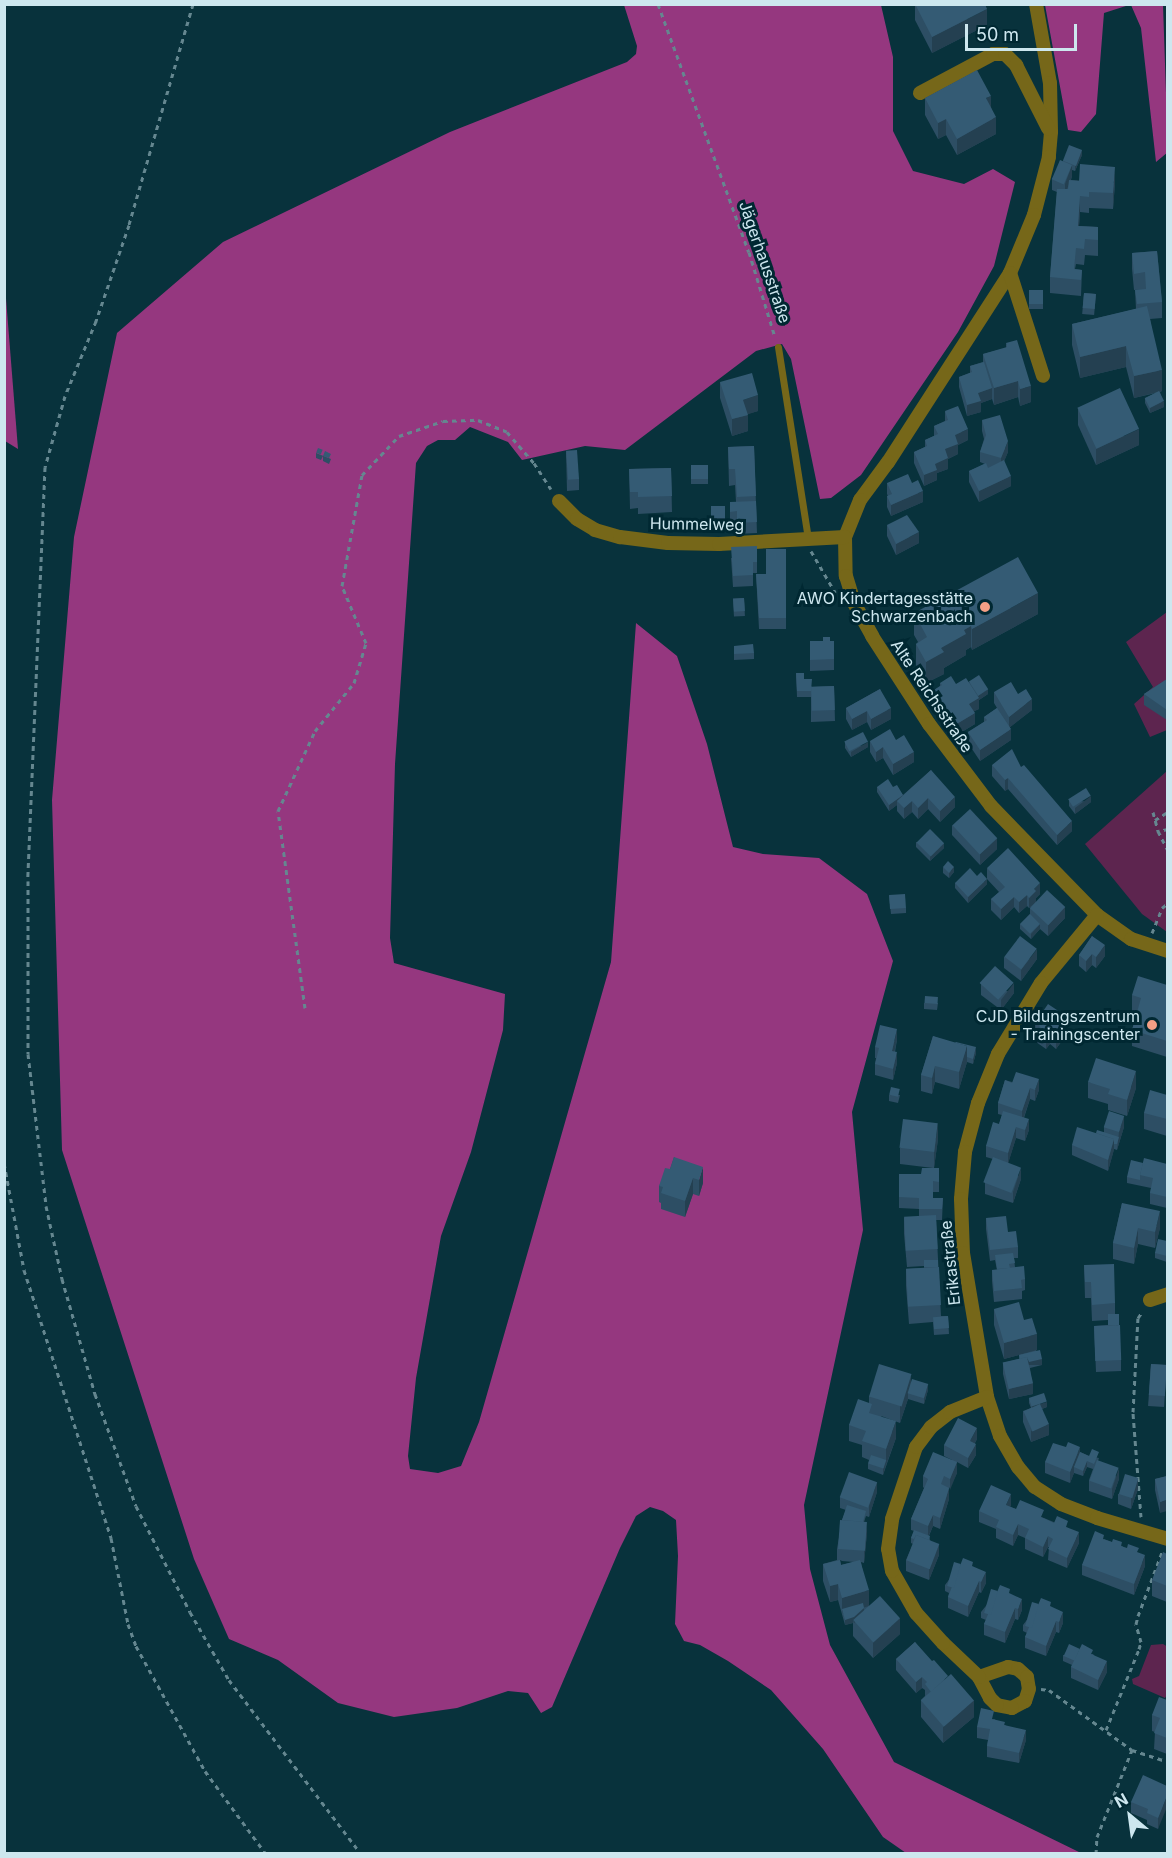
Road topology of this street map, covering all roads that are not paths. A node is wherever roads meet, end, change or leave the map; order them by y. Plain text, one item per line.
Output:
1 (1036, 4) edge
2 (920, 93) dead end
3 (1051, 132) junction
4 (1010, 273) junction
5 (778, 347) road end
6 (1043, 376) dead end
7 (559, 501) road end
8 (845, 537) junction
9 (808, 538) junction
10 (1097, 915) junction
11 (1167, 951) edge
12 (1167, 1294) edge
13 (1150, 1300) road end
14 (987, 1397) junction
15 (1166, 1539) edge
16 (979, 1677) junction

1 - 3 street, Alte Reichsstraße
2 - 3 street
3 - 4 street, Alte Reichsstraße
4 - 6 street
4 - 8 street, Alte Reichsstraße
5 - 9 lane, Jägerhausstraße
7 - 9 street, Hummelweg
8 - 9 street, Hummelweg
8 - 10 street, Alte Reichsstraße
10 - 11 street, Alte Reichsstraße
10 - 14 street, Erikastraße
12 - 13 street
14 - 15 street, Erikastraße
14 - 16 street
16 - 16 street

